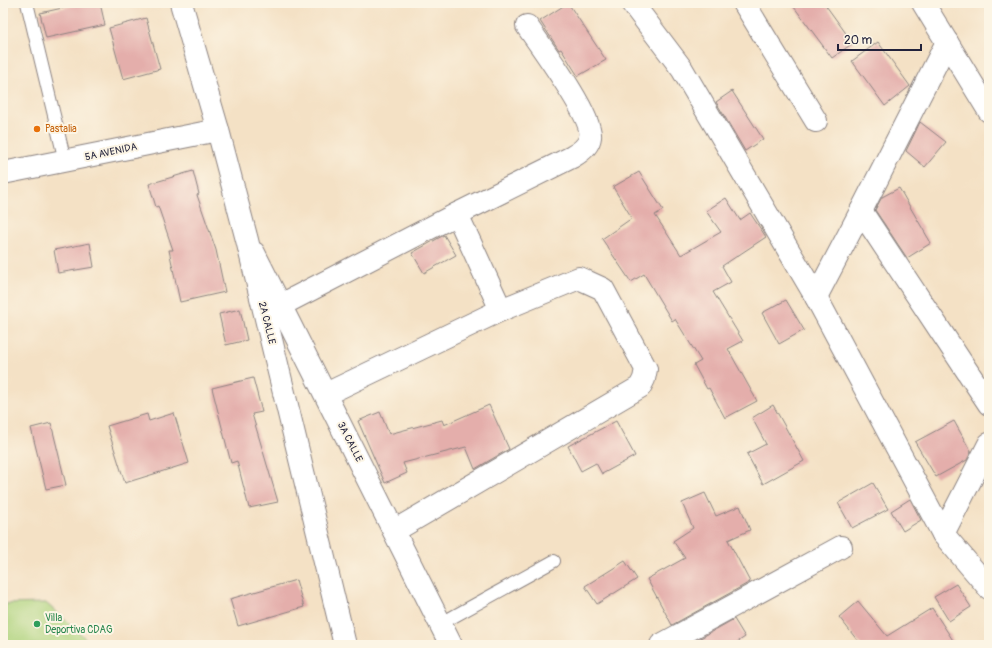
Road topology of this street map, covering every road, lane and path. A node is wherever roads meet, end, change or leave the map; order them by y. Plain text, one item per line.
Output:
1 (27, 3) edge
2 (181, 3) edge
3 (632, 3) edge
4 (744, 3) edge
5 (924, 3) edge
6 (527, 26) dead end
7 (947, 42) junction
8 (989, 111) edge
9 (816, 121) dead end
10 (218, 130) junction
11 (65, 161) junction
12 (3, 173) edge
13 (861, 211) junction
14 (457, 214) junction
15 (247, 240) junction
16 (816, 297) junction
17 (281, 305) junction
18 (501, 310) junction
19 (326, 394) junction
20 (989, 404) edge
21 (989, 444) edge
22 (394, 531) junction
23 (943, 534) junction
24 (841, 548) dead end
25 (554, 561) dead end
26 (989, 588) edge
27 (440, 624) junction
28 (345, 645) edge
29 (451, 645) edge
30 (661, 645) edge

1 - 11 lane
2 - 10 street, 2A CALLE
3 - 16 street
4 - 9 street
5 - 7 street
6 - 14 street
7 - 8 street
7 - 13 street
10 - 11 street, 5A AVENIDA
10 - 15 street, 2A CALLE
11 - 12 street, 5A AVENIDA
13 - 16 street
13 - 20 street
14 - 17 street
14 - 18 street
15 - 17 street, 3A CALLE
15 - 28 street, 2A CALLE
16 - 23 street
17 - 19 street, 3A CALLE
18 - 19 street
18 - 22 street
19 - 22 street, 3A CALLE
21 - 23 street
22 - 27 street, 3A CALLE
23 - 26 street
24 - 30 street
25 - 27 lane
27 - 29 street, 3A CALLE

